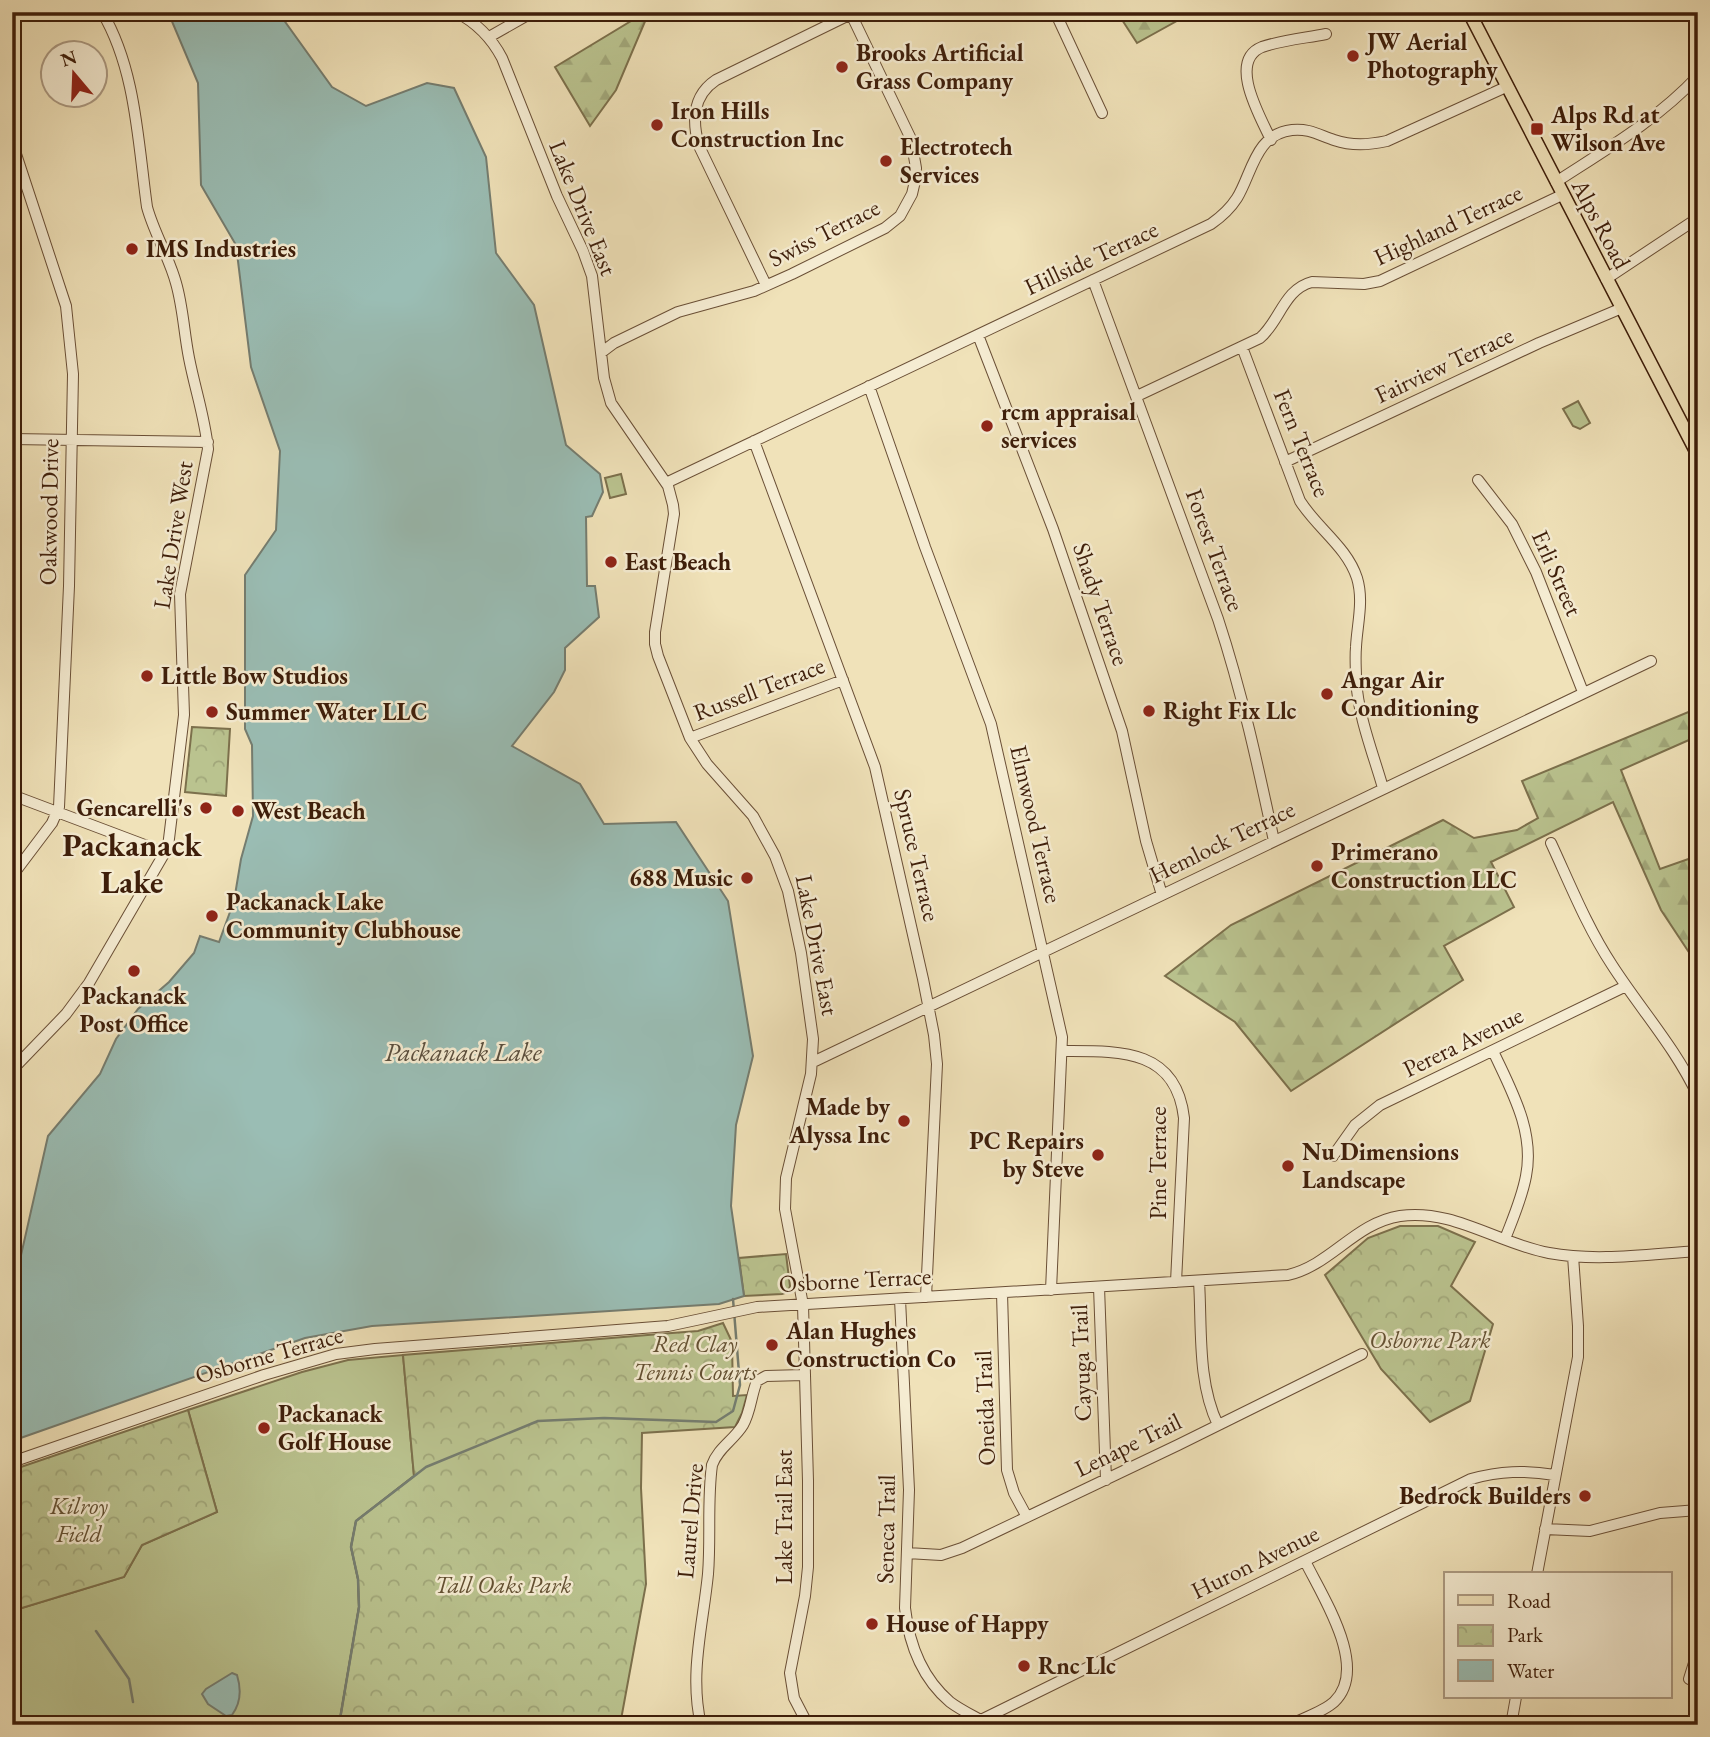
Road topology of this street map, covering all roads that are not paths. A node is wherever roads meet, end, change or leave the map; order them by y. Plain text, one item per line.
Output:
1 (102, 12) edge
2 (456, 12) edge
3 (533, 12) edge
4 (1055, 12) edge
5 (1469, 12) edge
6 (853, 13) edge
7 (1326, 34) dead end
8 (489, 37) junction
9 (1698, 76) edge
10 (1506, 87) junction
11 (1102, 113) dead end
12 (1271, 140) junction
13 (12, 142) edge
14 (1556, 182) junction
15 (1562, 195) junction
16 (1698, 218) edge
17 (1606, 279) junction
18 (1093, 280) junction
19 (766, 285) junction
20 (1622, 308) junction
21 (978, 335) junction
22 (1242, 347) junction
23 (602, 352) junction
24 (869, 386) junction
25 (1137, 396) junction
26 (12, 439) edge
27 (72, 440) junction
28 (754, 441) junction
29 (208, 442) junction
30 (1698, 455) edge
31 (1285, 462) junction
32 (1478, 480) dead end
33 (666, 483) junction
34 (1651, 661) dead end
35 (843, 680) junction
36 (1583, 692) junction
37 (690, 738) junction
38 (1383, 788) junction
39 (12, 795) edge
40 (57, 812) junction
41 (1274, 841) junction
42 (1551, 843) dead end
43 (166, 853) junction
44 (12, 876) edge
45 (1162, 895) junction
46 (1044, 952) junction
47 (1626, 986) junction
48 (929, 1006) junction
49 (1493, 1051) junction
50 (1062, 1052) junction
51 (813, 1062) junction
52 (12, 1070) edge
53 (1698, 1096) edge
54 (1333, 1156) dead end
55 (1505, 1239) junction
56 (1698, 1251) edge
57 (1573, 1256) junction
58 (1199, 1281) junction
59 (1176, 1282) junction
60 (1099, 1287) junction
61 (1051, 1290) junction
62 (1002, 1293) junction
63 (926, 1297) junction
64 (900, 1299) junction
65 (803, 1304) junction
66 (1363, 1354) dead end
67 (804, 1375) junction
68 (1218, 1424) junction
69 (12, 1462) edge
70 (1555, 1475) junction
71 (1106, 1480) junction
72 (1698, 1510) edge
73 (1027, 1517) junction
74 (1545, 1529) junction
75 (907, 1553) junction
76 (1305, 1561) junction
77 (1538, 1572) edge
78 (1698, 1650) edge
79 (1689, 1679) dead end
80 (1516, 1698) edge
81 (698, 1721) edge
82 (985, 1722) edge
83 (808, 1725) edge
84 (1290, 1725) edge
85 (1511, 1725) edge

1 - 29 street, Lake Drive West
2 - 8 street, Lake Drive East
3 - 8 street
4 - 11 street
5 - 10 main road, Alps Road
6 - 19 street, Swiss Terrace
6 - 19 street
7 - 12 street
8 - 23 street, Lake Drive East
9 - 14 street
10 - 12 street
10 - 14 main road, Alps Road
12 - 18 street, Hillside Terrace
13 - 27 street, Oakwood Drive
14 - 15 main road, Alps Road
15 - 17 main road, Alps Road
15 - 22 street, Highland Terrace
16 - 17 street
17 - 20 main road, Alps Road
18 - 21 street, Hillside Terrace
18 - 25 street, Forest Terrace
19 - 23 street, Swiss Terrace
20 - 30 main road, Alps Road
20 - 31 street, Fairview Terrace
21 - 24 street, Hillside Terrace
21 - 45 street, Shady Terrace
22 - 25 street, Highland Terrace
22 - 31 street, Fern Terrace
23 - 33 street, Lake Drive East
24 - 28 street, Hillside Terrace
24 - 46 street, Elmwood Terrace
25 - 41 street, Forest Terrace
26 - 27 street
27 - 29 street
27 - 40 street, Oakwood Drive
28 - 33 street, Hillside Terrace
28 - 35 street, Spruce Terrace
29 - 43 street, Lake Drive West
31 - 38 street, Fern Terrace
32 - 36 street, Erli Street
33 - 37 street, Lake Drive East
34 - 36 street, Hemlock Terrace
35 - 37 street, Russell Terrace
35 - 48 street, Spruce Terrace
36 - 38 street, Hemlock Terrace
37 - 51 street, Lake Drive East
38 - 41 street, Hemlock Terrace
39 - 40 street
40 - 43 street
40 - 44 street, Oakwood Drive
41 - 45 street, Hemlock Terrace
42 - 47 street
43 - 52 street, Lake Drive West
45 - 46 street, Hemlock Terrace
46 - 48 street, Hemlock Terrace
46 - 50 street, Elmwood Terrace
47 - 49 street, Perera Avenue
47 - 53 street
48 - 51 street, Hemlock Terrace
48 - 63 street, Spruce Terrace
49 - 54 street, Perera Avenue
49 - 55 street
50 - 59 street, Pine Terrace
50 - 61 street, Elmwood Terrace
51 - 65 street, Lake Drive East
55 - 57 street, Osborne Terrace
55 - 58 street, Osborne Terrace
56 - 57 street, Osborne Terrace
57 - 70 street
58 - 59 street, Osborne Terrace
58 - 68 street
59 - 60 street, Osborne Terrace
60 - 61 street, Osborne Terrace
60 - 71 street, Cayuga Trail
61 - 62 street, Osborne Terrace
62 - 63 street, Osborne Terrace
62 - 73 street, Oneida Trail
63 - 64 street, Osborne Terrace
64 - 65 street, Osborne Terrace
64 - 75 street, Seneca Trail
65 - 67 street, Lake Trail East
65 - 69 street, Osborne Terrace
66 - 68 street, Lenape Trail
67 - 81 street, Laurel Drive
67 - 83 street, Lake Trail East
68 - 71 street, Lenape Trail
70 - 74 street
70 - 76 street, Huron Avenue
71 - 73 street, Lenape Trail
72 - 74 street
73 - 75 street, Lenape Trail
74 - 77 street
75 - 82 street, Seneca Trail
76 - 82 street, Huron Avenue
76 - 84 street
78 - 79 street
80 - 85 street

